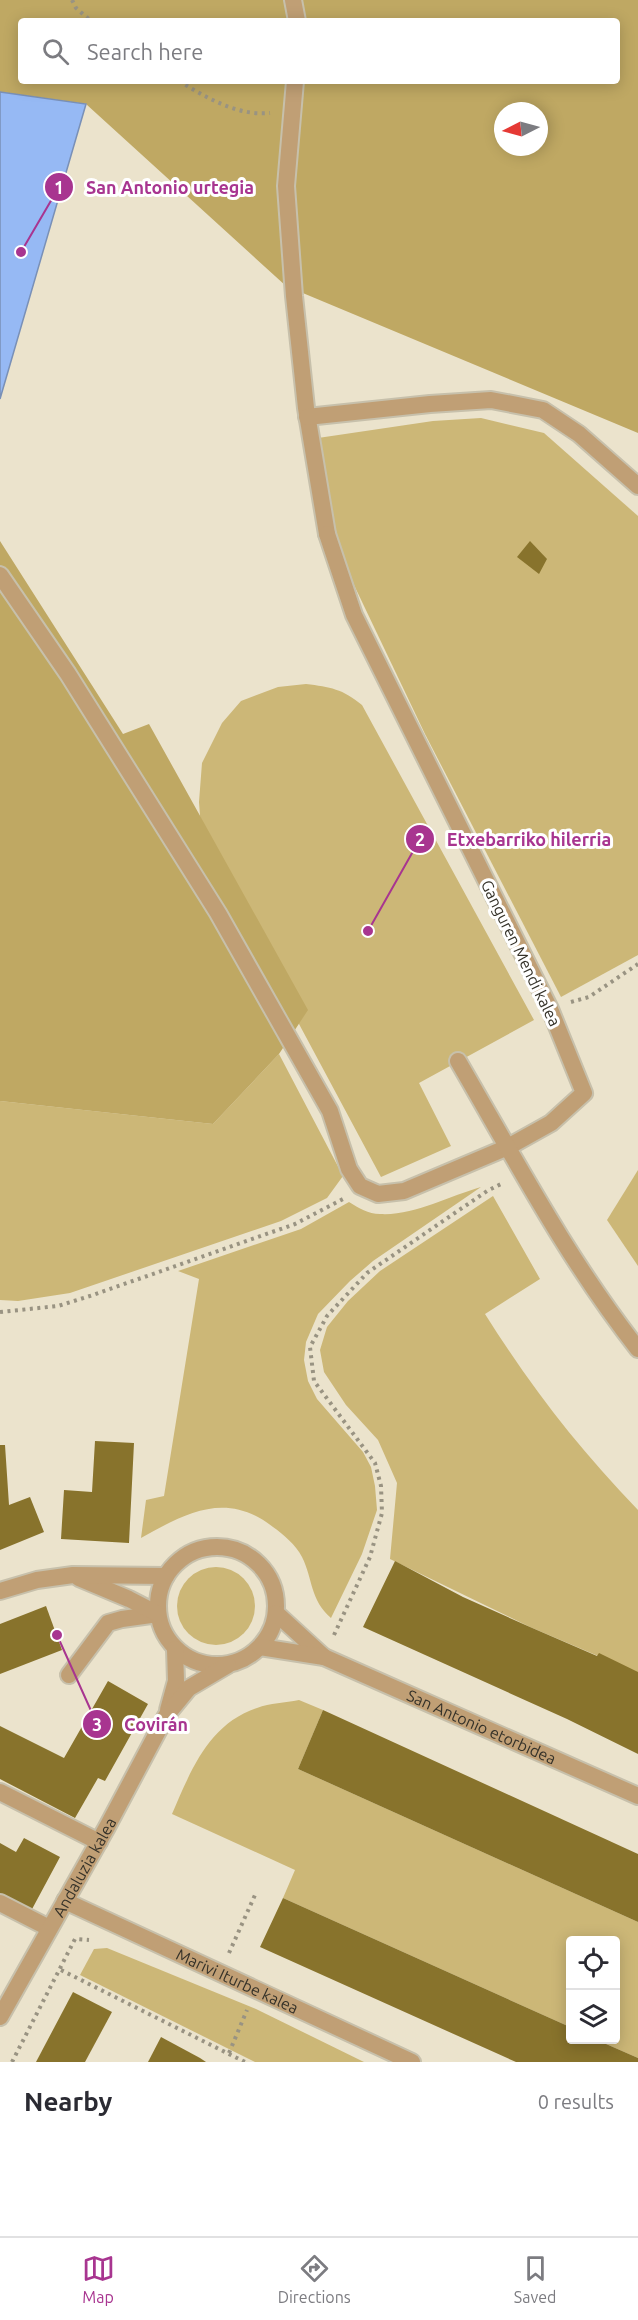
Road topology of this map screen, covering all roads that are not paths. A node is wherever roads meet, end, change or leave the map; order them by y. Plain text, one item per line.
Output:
1 (293, 0) edge
2 (296, 18) edge
3 (295, 84) edge
4 (307, 417) junction
5 (638, 486) edge
6 (0, 575) edge
7 (459, 1061) dead end
8 (508, 1147) junction
9 (638, 1349) edge
10 (73, 1575) junction
11 (166, 1576) junction
12 (0, 1591) edge
13 (276, 1613) junction
14 (158, 1614) junction
15 (260, 1647) junction
16 (175, 1649) junction
17 (324, 1657) junction
18 (228, 1665) junction
19 (69, 1675) dead end
20 (166, 1716) junction
21 (0, 1792) edge
22 (638, 1796) edge
23 (99, 1842) junction
24 (65, 1901) junction
25 (0, 1903) edge
26 (49, 1929) junction
27 (0, 2017) edge
28 (412, 2062) edge

1 - 2 street
3 - 4 street, Ganguren Mendi kalea
4 - 5 street
4 - 8 street, Ganguren Mendi kalea
6 - 8 street
7 - 8 street
8 - 9 street
10 - 11 street
10 - 12 street
10 - 14 street
11 - 13 street
11 - 14 street
13 - 15 street
13 - 17 street, San Antonio etorbidea
14 - 16 street
14 - 19 street
15 - 17 street, San Antonio etorbidea
15 - 18 street
16 - 18 street
16 - 20 street, Andaluzia kalea
17 - 22 street, San Antonio etorbidea
18 - 20 street, Andaluzia kalea
20 - 23 street, Andaluzia kalea
21 - 23 street
23 - 24 street, Andaluzia kalea
24 - 26 street, Andaluzia kalea
24 - 28 street, Marivi Iturbe kalea
25 - 26 street
26 - 27 street, Andaluzia kalea

